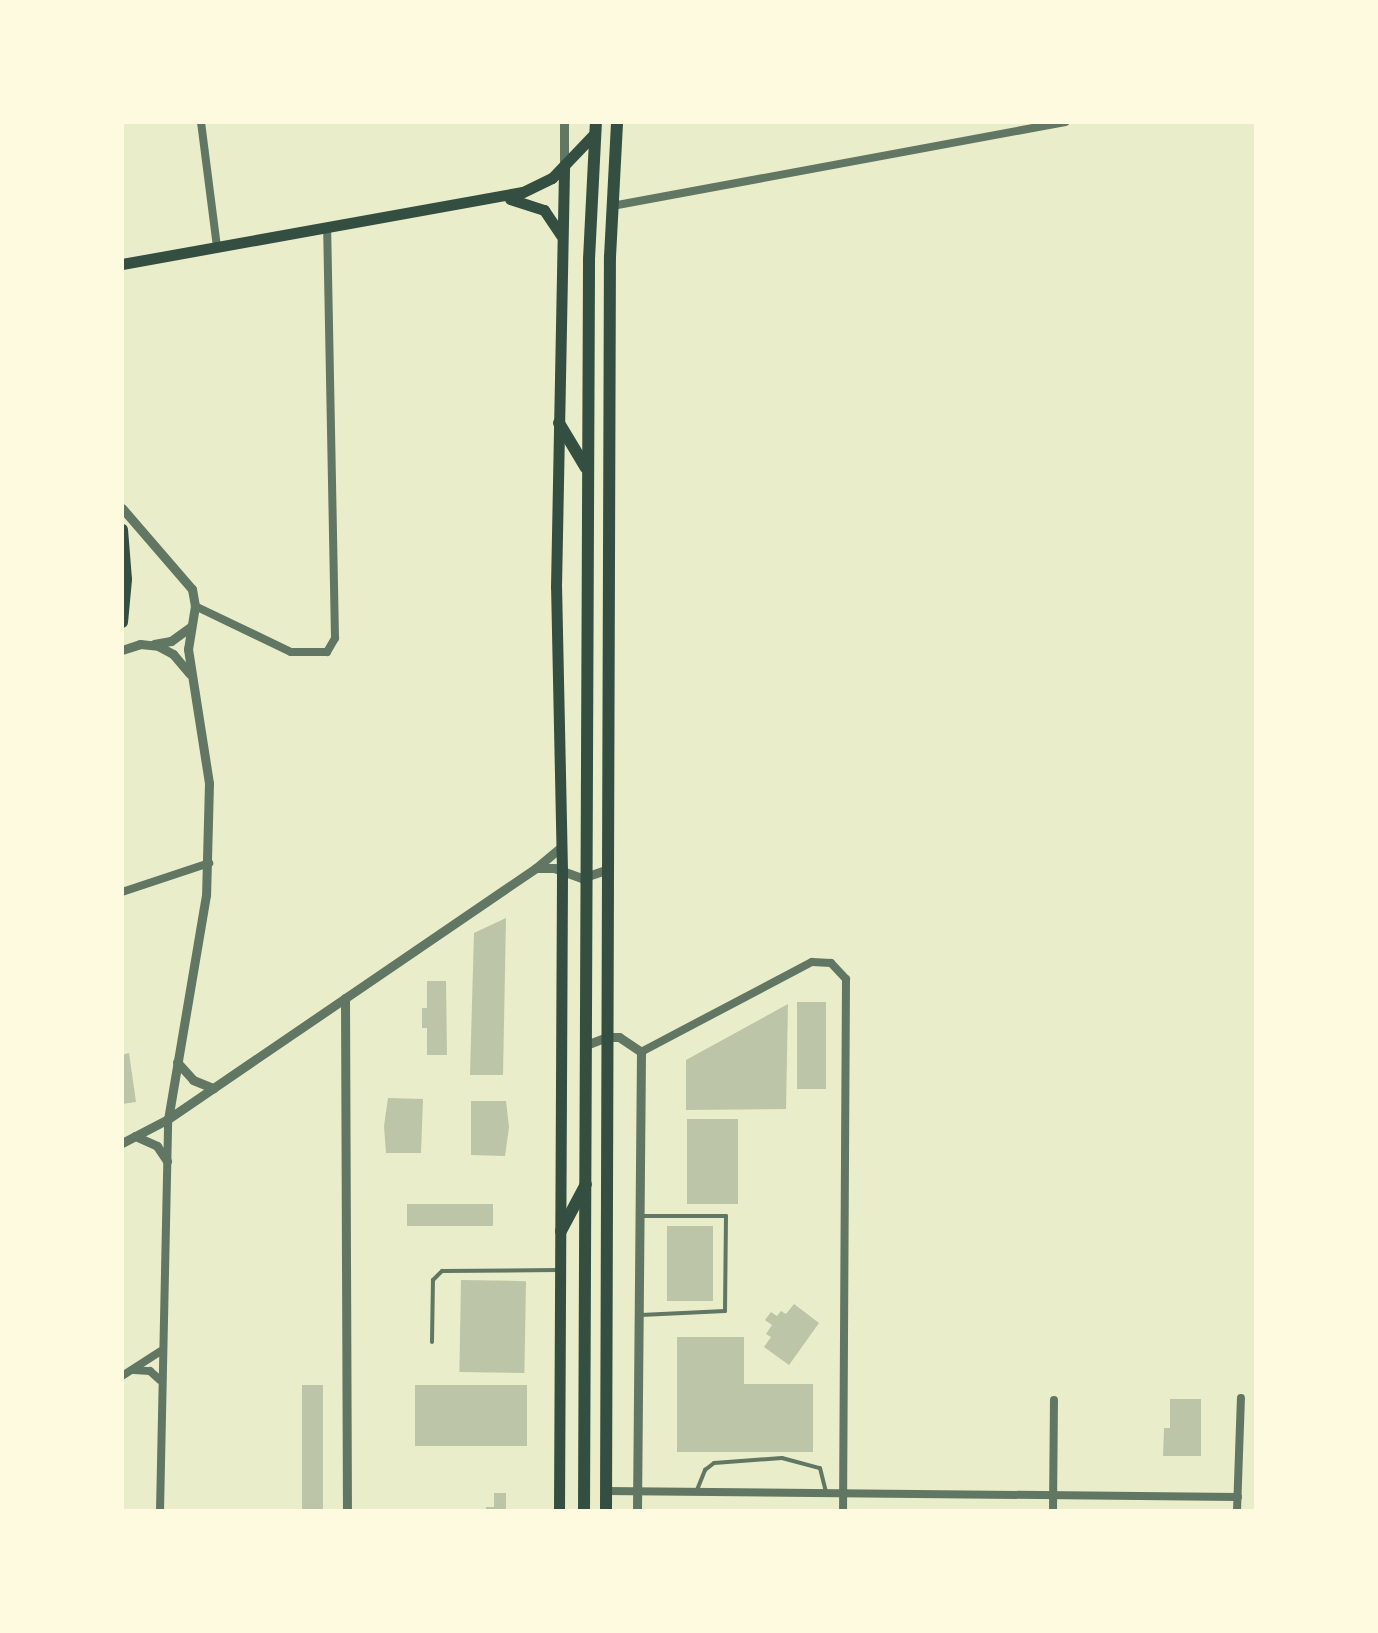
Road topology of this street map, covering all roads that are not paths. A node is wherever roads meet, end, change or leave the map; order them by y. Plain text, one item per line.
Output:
1 (201, 122) edge
2 (564, 122) edge
3 (617, 122) edge
4 (1059, 123) edge
5 (596, 128) edge
6 (564, 166) junction
7 (494, 197) junction
8 (612, 206) junction
9 (327, 227) junction
10 (563, 242) junction
11 (217, 247) junction
12 (122, 264) edge
13 (559, 423) junction
14 (588, 471) junction
15 (122, 508) edge
16 (122, 529) edge
17 (195, 606) junction
18 (122, 622) edge
19 (191, 627) junction
20 (150, 644) junction
21 (122, 650) edge
22 (192, 677) junction
23 (562, 846) junction
24 (209, 863) junction
25 (536, 868) junction
26 (608, 869) junction
27 (562, 870) junction
28 (587, 878) junction
29 (122, 892) edge
30 (345, 998) junction
31 (607, 1037) junction
32 (586, 1045) junction
33 (641, 1052) junction
34 (177, 1062) junction
35 (213, 1088) junction
36 (168, 1119) junction
37 (135, 1136) junction
38 (122, 1143) edge
39 (167, 1161) junction
40 (586, 1184) junction
41 (639, 1216) junction
42 (561, 1231) junction
43 (561, 1270) junction
44 (639, 1315) junction
45 (432, 1342) dead end
46 (161, 1351) junction
47 (126, 1373) edge
48 (161, 1382) junction
49 (1241, 1398) dead end
50 (1054, 1400) dead end
51 (606, 1491) junction
52 (637, 1492) junction
53 (696, 1493) junction
54 (826, 1494) junction
55 (843, 1495) junction
56 (1053, 1497) junction
57 (1238, 1497) junction
58 (160, 1511) edge
59 (347, 1511) edge
60 (559, 1511) edge
61 (584, 1511) edge
62 (606, 1511) edge
63 (637, 1511) edge
64 (843, 1511) edge
65 (1053, 1511) edge
66 (1237, 1511) edge

1 - 11 street
2 - 6 street
3 - 8 main road
4 - 8 street
5 - 6 main road
5 - 14 main road
6 - 7 main road
6 - 10 main road
7 - 9 main road
7 - 10 main road
8 - 26 main road
9 - 11 main road
9 - 17 street
10 - 13 main road
11 - 12 main road
13 - 14 main road
13 - 23 main road
14 - 28 main road
15 - 17 street
16 - 18 main road
17 - 19 street
19 - 20 street
19 - 22 street
20 - 21 street
20 - 22 street
22 - 24 street
23 - 25 street
23 - 27 main road
24 - 29 street
24 - 34 street
25 - 27 street
25 - 30 street
26 - 28 street
26 - 31 main road
27 - 28 street
27 - 42 main road
28 - 32 main road
30 - 35 street
30 - 59 street
31 - 32 street
31 - 33 street
31 - 51 main road
32 - 40 main road
33 - 41 street
33 - 55 street
34 - 35 street
34 - 36 street
35 - 36 street
36 - 37 street
36 - 39 street
37 - 38 street
37 - 39 street
39 - 46 street
40 - 42 main road
40 - 61 main road
41 - 44 street
41 - 44 lane
42 - 43 main road
43 - 45 lane
43 - 60 main road
44 - 52 street
46 - 47 street
46 - 48 street
47 - 48 street
48 - 58 street
49 - 57 street
50 - 56 street
51 - 52 street
51 - 62 main road
52 - 53 street
52 - 63 street
53 - 54 street
53 - 54 lane
54 - 55 street
55 - 56 street
55 - 64 street
56 - 57 street
56 - 65 street
57 - 66 street

